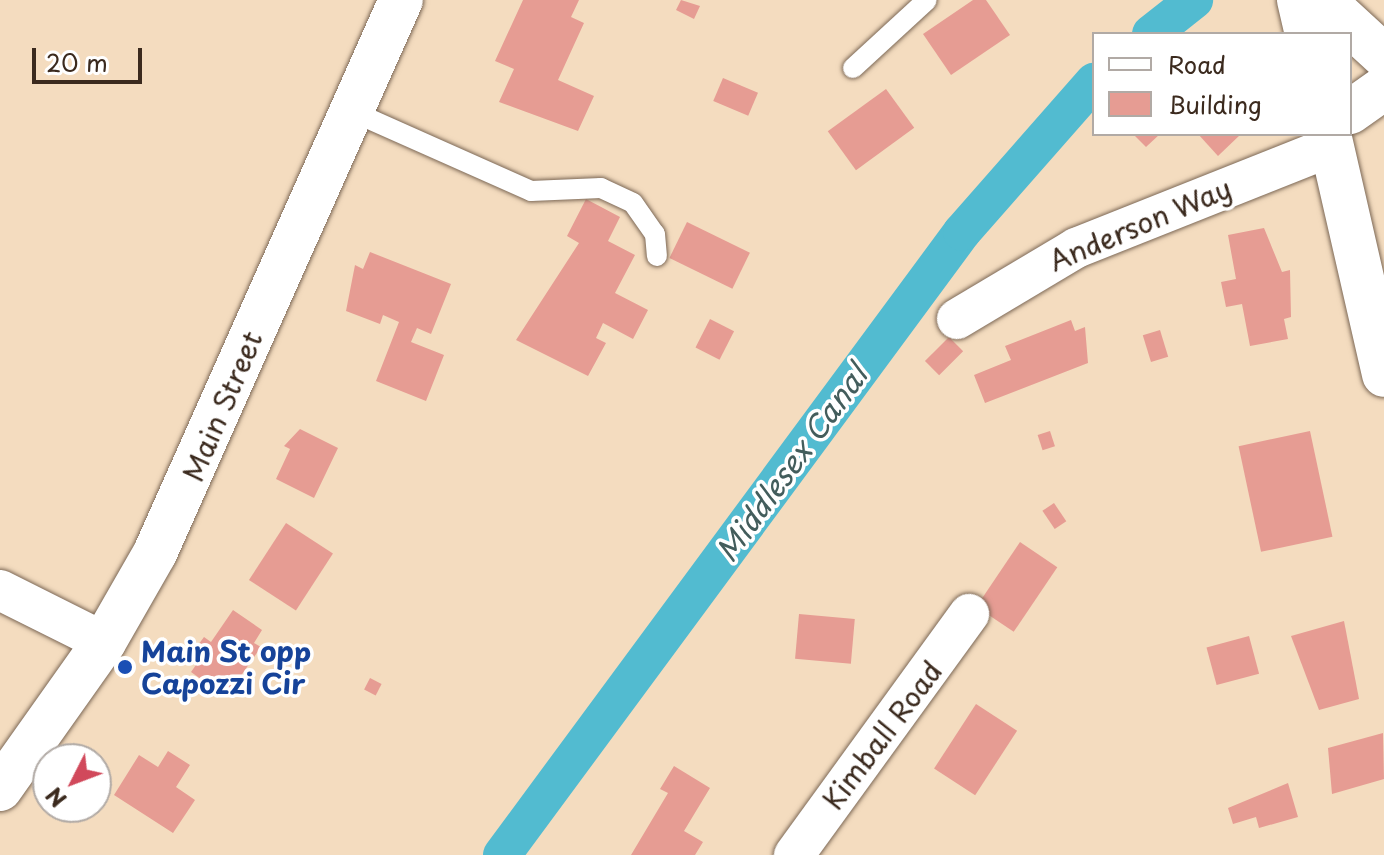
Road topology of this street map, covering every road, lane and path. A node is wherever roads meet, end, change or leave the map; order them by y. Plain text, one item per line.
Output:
1 (401, 0) edge
2 (927, 0) edge
3 (1299, 0) edge
4 (1323, 0) edge
5 (1307, 32) edge
6 (1384, 56) edge
7 (853, 68) dead end
8 (1384, 88) edge
9 (349, 110) junction
10 (1352, 117) edge
11 (1326, 136) edge
12 (1338, 136) edge
13 (657, 256) dead end
14 (957, 319) dead end
15 (1384, 375) edge
16 (0, 590) edge
17 (969, 614) dead end
18 (104, 642) junction
19 (0, 789) edge
20 (794, 855) edge

1 - 9 main road, Main Street
2 - 7 lane
3 - 5 main road
4 - 6 main road
8 - 10 main road
9 - 13 lane
9 - 18 main road, Main Street
11 - 14 street, Anderson Way
12 - 15 main road
16 - 18 street
17 - 20 street, Kimball Road
18 - 19 main road, Main Street

